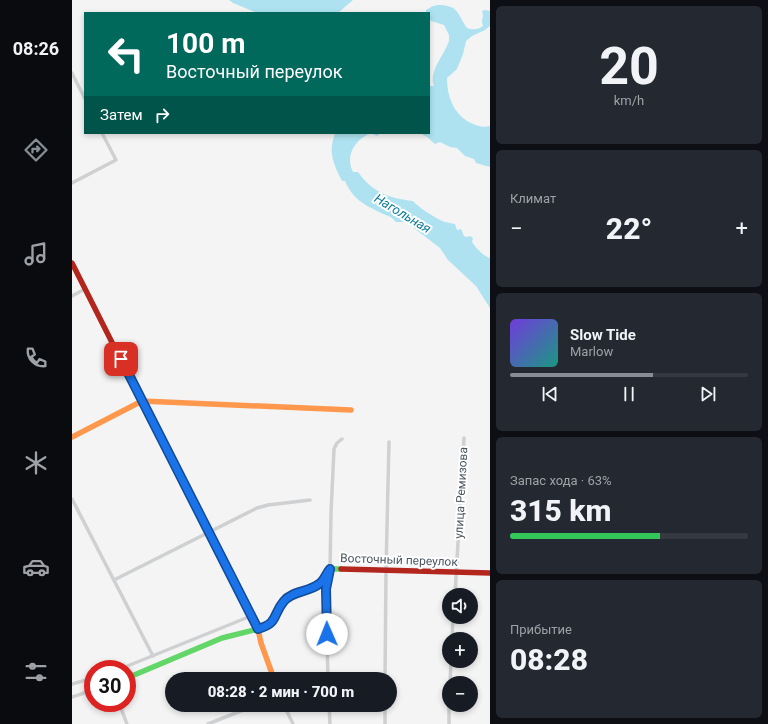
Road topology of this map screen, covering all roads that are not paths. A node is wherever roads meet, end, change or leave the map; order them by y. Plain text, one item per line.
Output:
1 (72, 73) edge
2 (84, 97) edge
3 (103, 134) edge
4 (72, 183) edge
5 (72, 263) edge
6 (85, 289) junction
7 (72, 296) edge
8 (142, 401) junction
9 (351, 410) dead end
10 (72, 437) edge
11 (464, 438) dead end
12 (342, 439) dead end
13 (388, 442) dead end
14 (72, 499) edge
15 (310, 500) dead end
16 (209, 532) junction
17 (330, 569) junction
18 (386, 570) junction
19 (456, 573) junction
20 (490, 573) edge
21 (114, 580) junction
22 (455, 588) edge
23 (251, 616) junction
24 (258, 629) junction
25 (153, 656) junction
26 (136, 663) edge
27 (271, 672) edge
28 (328, 672) edge
29 (385, 672) edge
30 (136, 674) edge
31 (84, 681) edge
32 (72, 684) edge
33 (84, 693) edge
34 (72, 697) edge
35 (122, 712) edge
36 (238, 712) edge
37 (287, 712) edge
38 (329, 712) edge
39 (385, 712) edge
40 (449, 712) edge
41 (127, 724) edge
42 (208, 724) edge
43 (293, 724) edge
44 (330, 724) edge
45 (385, 724) edge
46 (449, 724) edge

1 - 2 street
3 - 4 street
5 - 6 street
6 - 7 street
6 - 8 street
8 - 9 street
8 - 10 street
8 - 16 street
11 - 19 street, улица Ремизова
12 - 17 street
13 - 18 street
14 - 21 street
15 - 16 street
16 - 21 street
16 - 23 street
17 - 18 street, Восточный переулок
17 - 24 street, Восточный переулок
17 - 28 street
18 - 19 street, Восточный переулок
18 - 29 street
19 - 20 street, Восточный переулок
19 - 22 street, улица Ремизова
21 - 25 street
23 - 24 street
23 - 25 street
24 - 27 street
24 - 30 street, Восточный переулок
25 - 26 street
31 - 32 street
33 - 34 street
35 - 41 street
36 - 42 street
37 - 43 street
38 - 44 street
39 - 45 street
40 - 46 street

